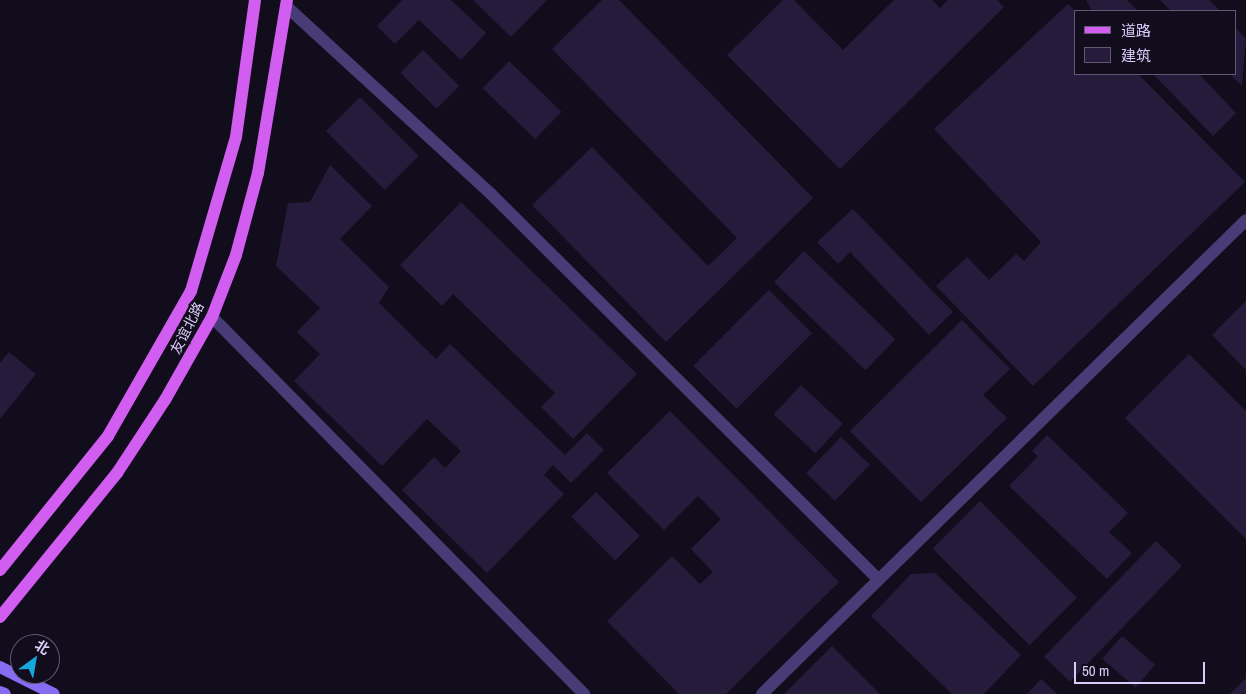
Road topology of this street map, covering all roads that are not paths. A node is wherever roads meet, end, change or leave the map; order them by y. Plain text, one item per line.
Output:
1 (255, 0) edge
2 (287, 3) edge
3 (1246, 220) edge
4 (212, 317) junction
5 (0, 570) edge
6 (878, 578) junction
7 (0, 617) edge
8 (0, 667) edge
9 (0, 692) edge
10 (5, 694) edge
11 (54, 694) edge
12 (584, 694) edge
13 (762, 694) edge

1 - 5 main road, 友谊北路
2 - 4 main road, 友谊北路
2 - 6 street
3 - 6 street
4 - 7 main road, 友谊北路
4 - 12 street
6 - 13 street
8 - 11 street
9 - 10 street

